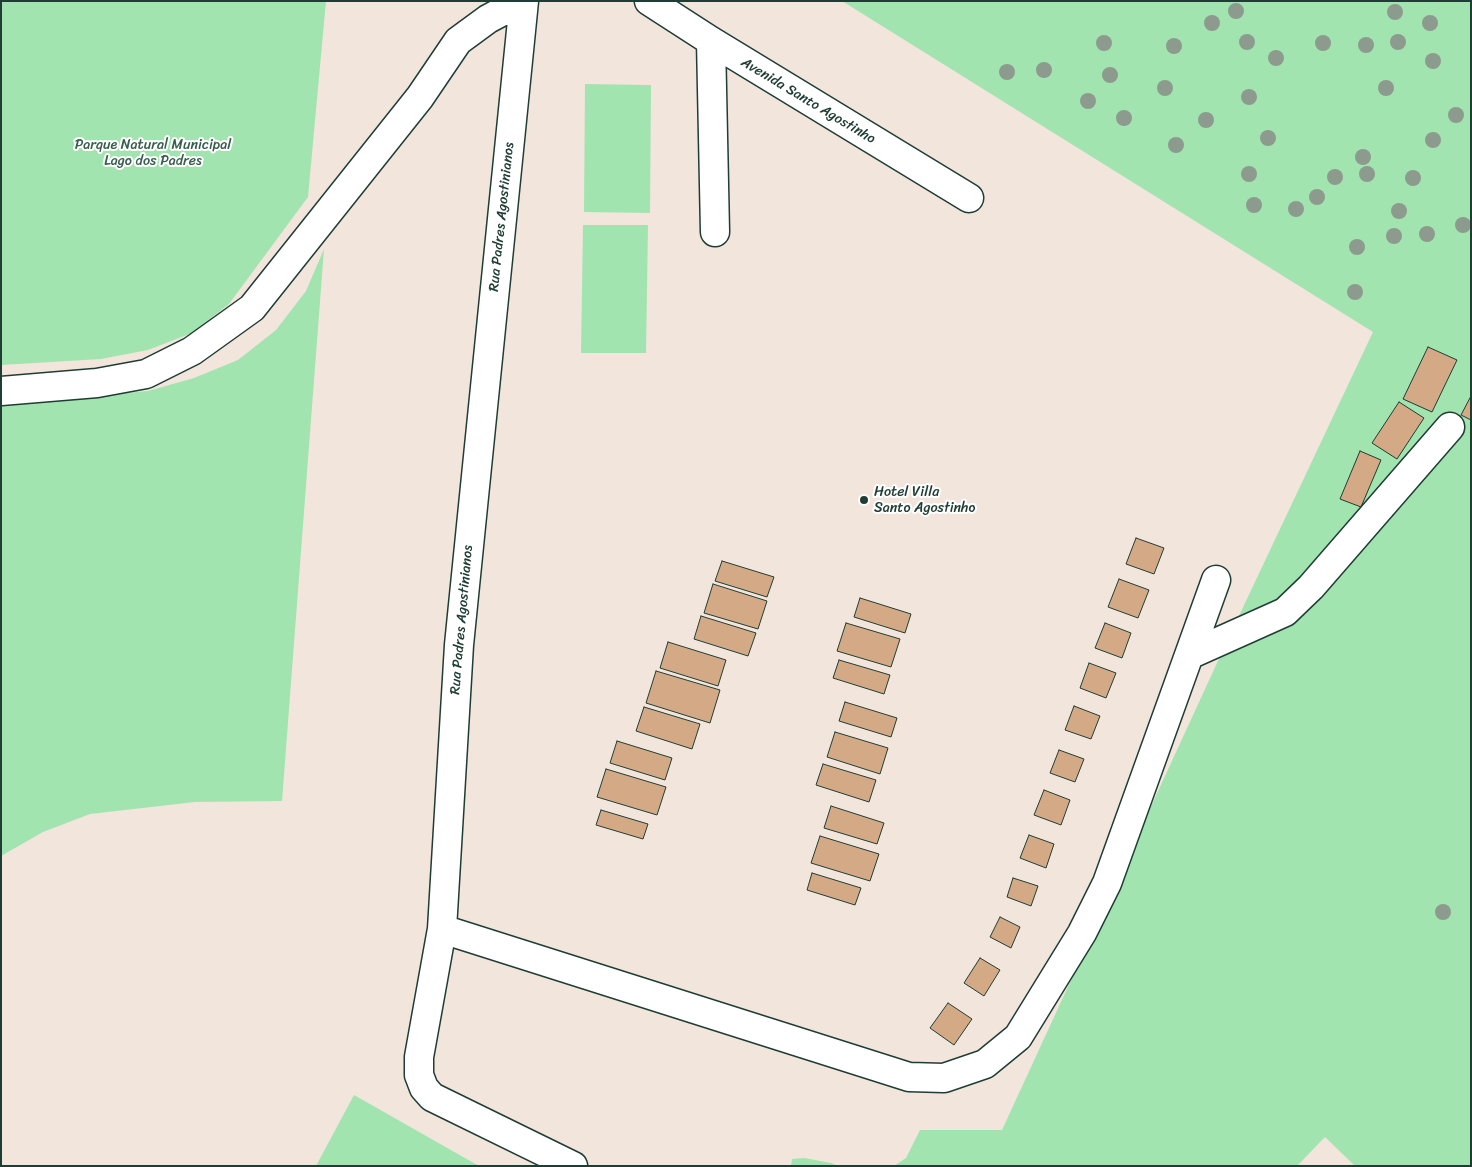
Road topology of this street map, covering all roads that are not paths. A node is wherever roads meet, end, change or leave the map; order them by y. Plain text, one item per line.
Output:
1 (649, 1) edge
2 (523, 5) edge
3 (711, 41) junction
4 (969, 198) dead end
5 (715, 232) dead end
6 (1, 391) edge
7 (1450, 427) dead end
8 (1216, 580) dead end
9 (1189, 655) junction
10 (442, 929) junction
11 (565, 1162) edge

1 - 3 street, Avenida Santo Agostinho
2 - 6 street
2 - 10 street, Rua Padres Agostinianos
3 - 4 street, Avenida Santo Agostinho
3 - 5 street
7 - 9 street
8 - 9 street
9 - 10 street
10 - 11 street, Rua Padres Agostinianos

